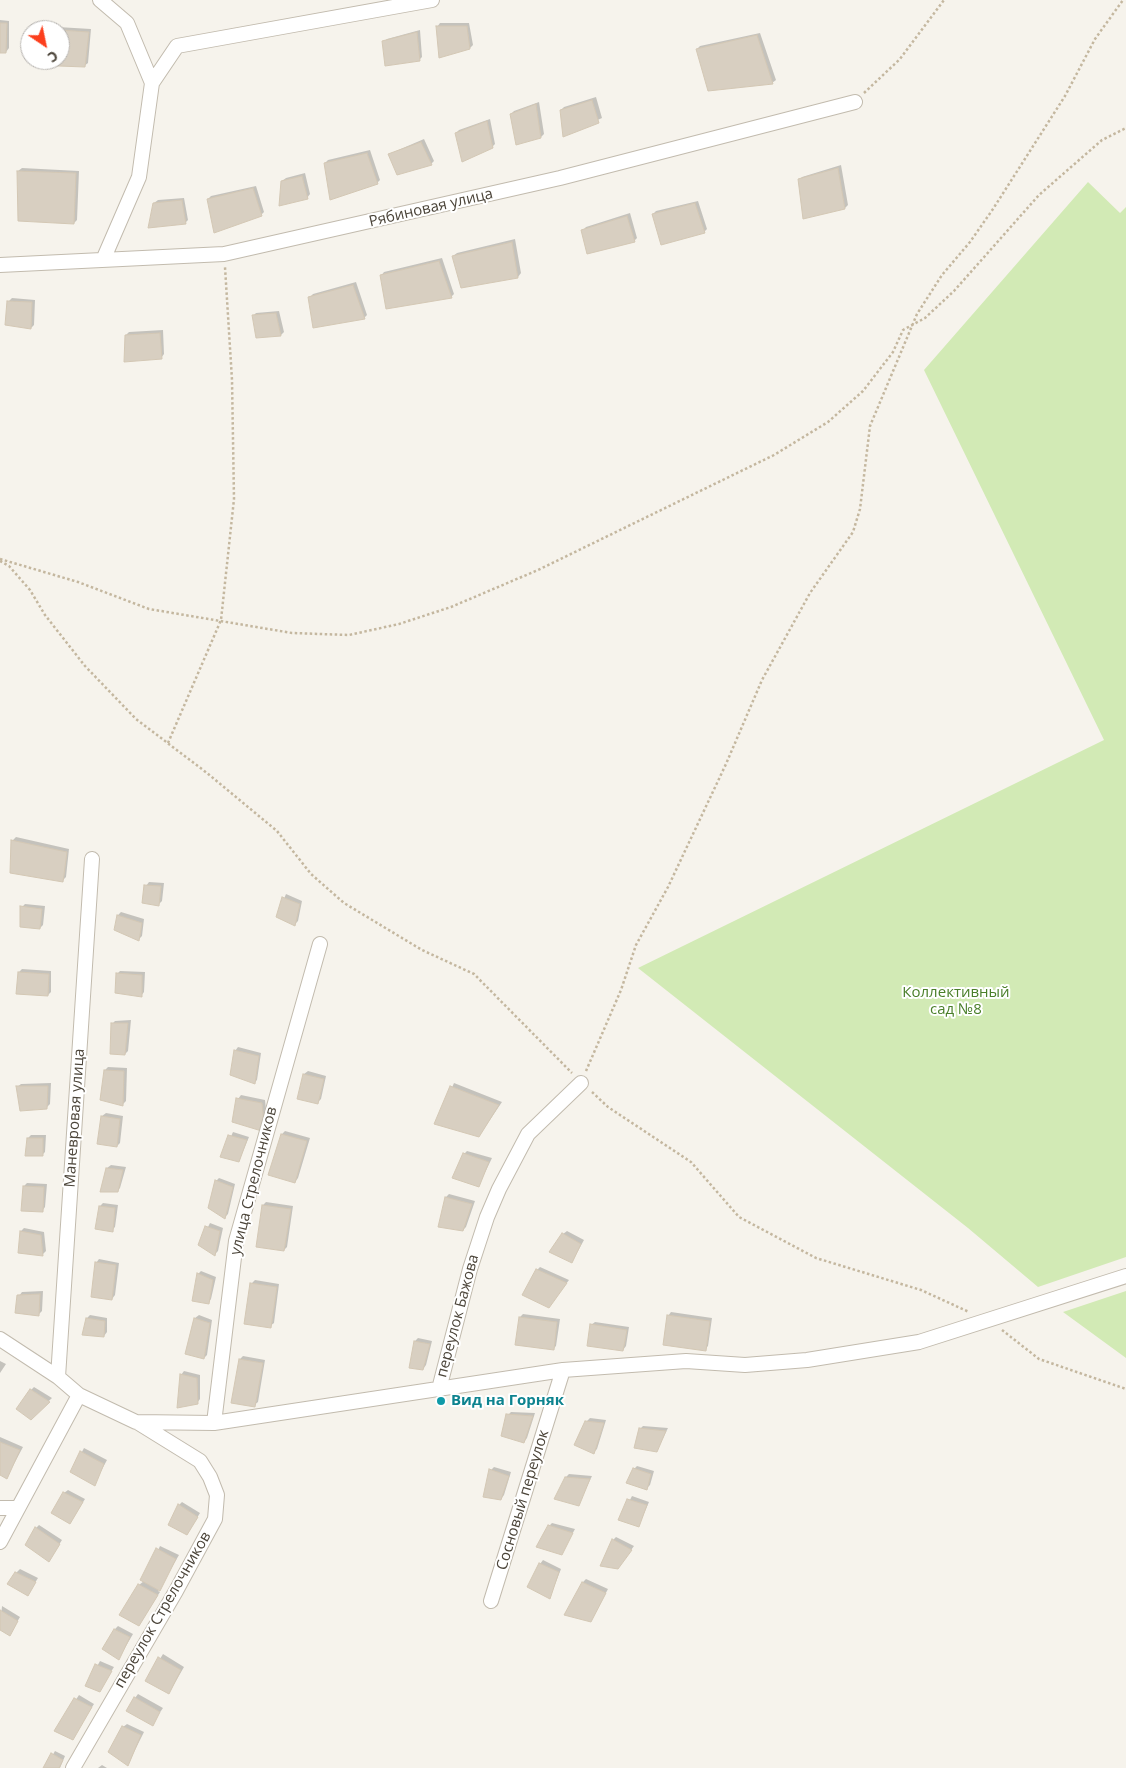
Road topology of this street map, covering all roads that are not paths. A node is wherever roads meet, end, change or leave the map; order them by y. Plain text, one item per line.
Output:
1 (100, 0) edge
2 (432, 0) edge
3 (152, 83) junction
4 (855, 102) road end
5 (103, 260) junction
6 (0, 265) edge
7 (92, 859) dead end
8 (320, 944) dead end
9 (581, 1083) road end
10 (1126, 1276) edge
11 (0, 1339) edge
12 (563, 1370) junction
13 (58, 1377) junction
14 (439, 1389) junction
15 (79, 1395) junction
16 (136, 1422) junction
17 (214, 1423) junction
18 (0, 1508) edge
19 (18, 1508) junction
20 (0, 1542) edge
21 (491, 1601) dead end
22 (73, 1768) edge

1 - 3 street
2 - 3 street
3 - 5 street
4 - 5 street, Рябиновая улица
5 - 6 street, Рябиновая улица
7 - 13 street, Маневровая улица
8 - 17 street, улица Стрелочников
9 - 14 street, переулок Бажова
10 - 12 street, переулок Бажова
11 - 13 street, переулок Стрелочников
12 - 14 street, переулок Бажова
12 - 21 street, Сосновый переулок
13 - 15 street, переулок Стрелочников
14 - 17 street
15 - 16 street, переулок Стрелочников
15 - 19 street
16 - 17 street
16 - 22 street, переулок Стрелочников
18 - 19 street
19 - 20 street

